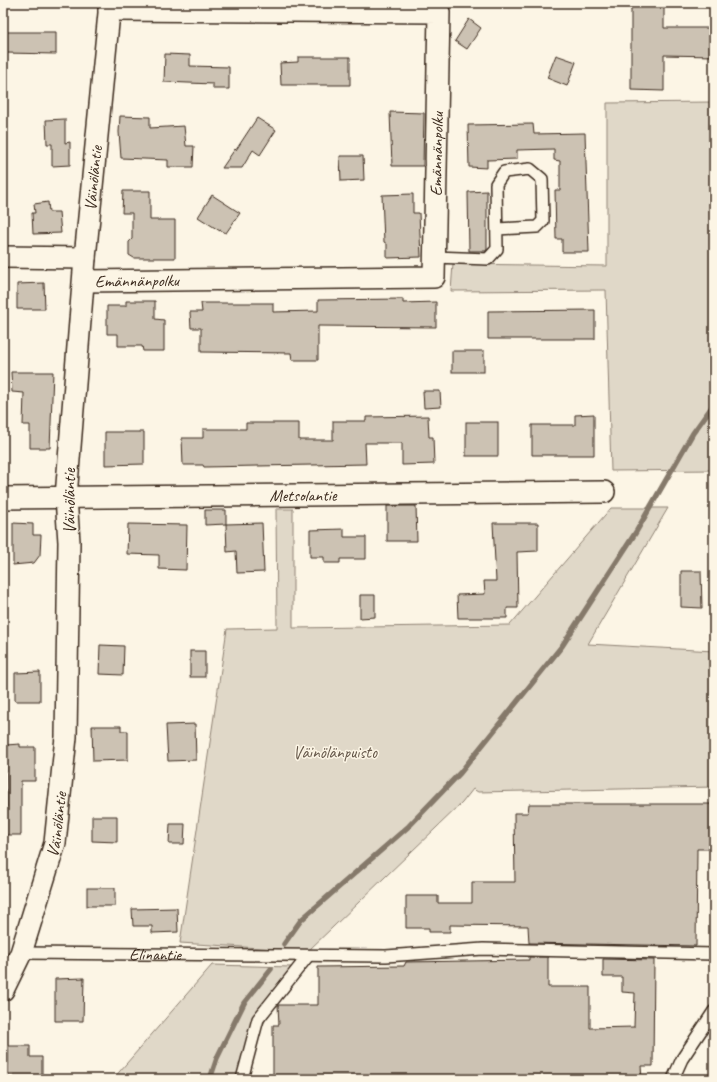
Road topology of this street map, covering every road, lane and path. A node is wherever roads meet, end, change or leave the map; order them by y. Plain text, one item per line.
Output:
1 (109, 7) edge
2 (497, 229) junction
3 (3, 257) edge
4 (434, 257) junction
5 (85, 258) junction
6 (85, 281) junction
7 (604, 492) dead end
8 (66, 497) junction
9 (3, 498) edge
10 (12, 953) edge
11 (714, 954) edge
12 (308, 956) junction
13 (3, 990) edge
14 (714, 1010) edge
15 (242, 1079) edge
16 (674, 1079) edge

1 - 4 street, Emännänpolku
1 - 5 street, Väinöläntie
2 - 2 lane
2 - 4 lane
3 - 5 street
4 - 6 street, Emännänpolku
5 - 6 street, Väinöläntie
6 - 8 street, Väinöläntie
7 - 8 street, Metsolantie
8 - 9 street, Metsolantie
8 - 10 street, Väinöläntie
10 - 12 lane, Elinantie
10 - 13 street, Väinöläntie
11 - 12 lane, Elinantie
12 - 15 lane
14 - 16 lane

